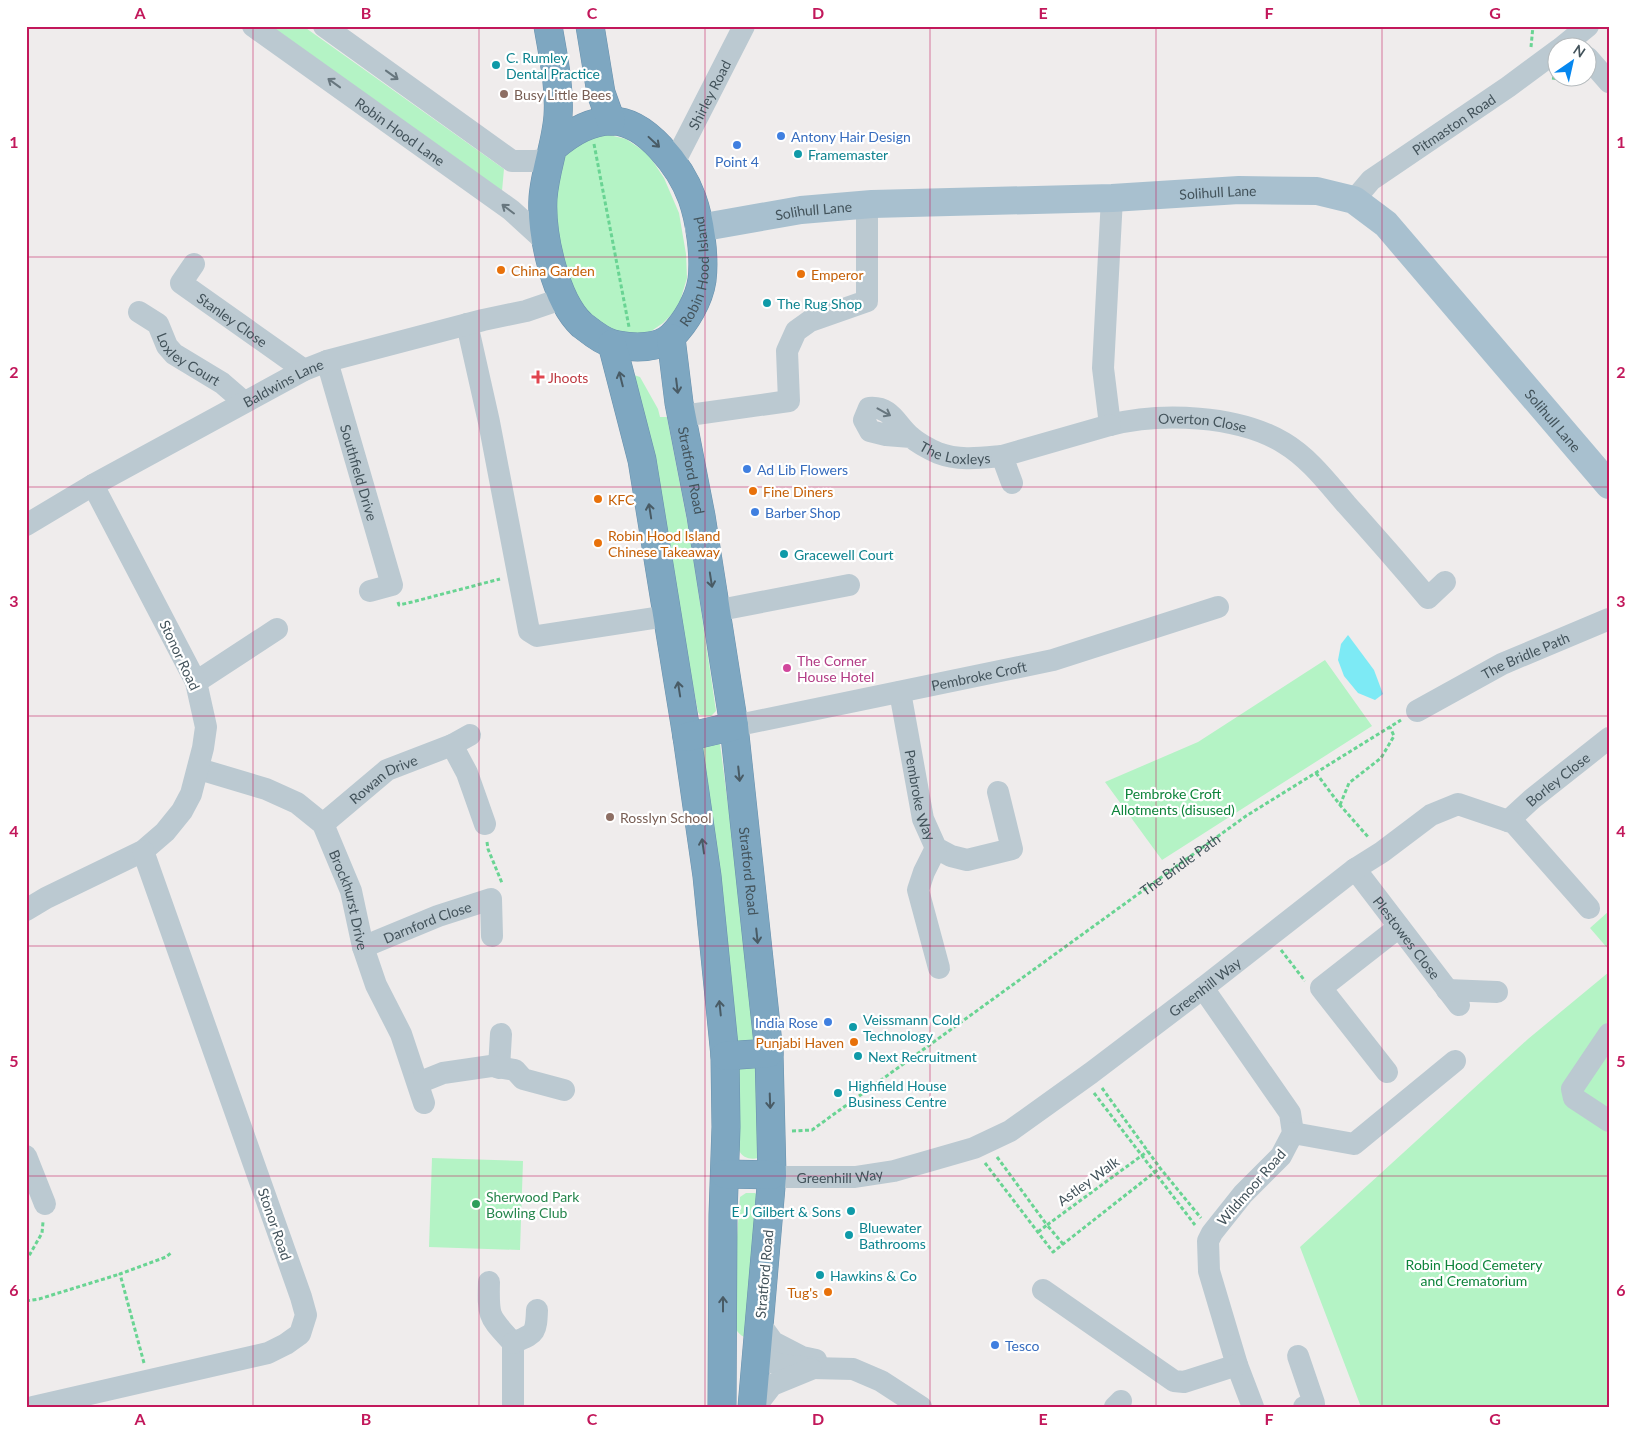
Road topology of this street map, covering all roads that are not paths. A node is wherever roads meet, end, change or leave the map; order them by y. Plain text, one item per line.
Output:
1 (253, 26) edge
2 (324, 26) edge
3 (548, 26) edge
4 (590, 26) edge
5 (744, 26) edge
6 (1548, 57) edge
7 (1598, 69) edge
8 (1609, 82) edge
9 (601, 122) junction
10 (552, 153) junction
11 (673, 165) junction
12 (1112, 198) junction
13 (1354, 200) junction
14 (867, 204) junction
15 (700, 228) junction
16 (545, 241) junction
17 (194, 264) dead end
18 (564, 298) junction
19 (138, 312) dead end
20 (467, 324) junction
21 (671, 338) junction
22 (623, 346) junction
23 (327, 361) junction
24 (304, 370) junction
25 (244, 402) junction
26 (682, 416) junction
27 (1110, 425) junction
28 (911, 437) dead end
29 (1002, 456) junction
30 (1012, 483) dead end
31 (93, 485) junction
32 (1609, 485) edge
33 (26, 526) edge
34 (1445, 582) dead end
35 (849, 585) dead end
36 (370, 591) dead end
37 (1218, 607) dead end
38 (715, 611) junction
39 (668, 616) junction
40 (1609, 620) edge
41 (278, 629) dead end
42 (196, 682) junction
43 (900, 692) junction
44 (1417, 711) road end
45 (734, 726) junction
46 (687, 737) junction
47 (1609, 738) edge
48 (199, 769) junction
49 (998, 792) dead end
50 (1508, 821) junction
51 (323, 824) junction
52 (484, 824) road end
53 (936, 848) junction
54 (143, 851) junction
55 (1355, 869) junction
56 (1589, 908) dead end
57 (26, 910) edge
58 (1399, 927) junction
59 (492, 936) dead end
60 (363, 948) junction
61 (939, 968) dead end
62 (1203, 988) junction
63 (1497, 992) dead end
64 (501, 1034) dead end
65 (1609, 1034) edge
66 (769, 1053) junction
67 (725, 1056) junction
68 (1455, 1061) dead end
69 (507, 1069) junction
70 (1387, 1072) dead end
71 (564, 1090) dead end
72 (1609, 1121) edge
73 (1293, 1133) junction
74 (26, 1156) edge
75 (725, 1174) junction
76 (772, 1175) junction
77 (45, 1204) road end
78 (489, 1282) dead end
79 (1043, 1290) dead end
80 (537, 1310) dead end
81 (760, 1324) junction
82 (513, 1347) junction
83 (741, 1355) junction
84 (1298, 1356) dead end
85 (1237, 1365) junction
86 (812, 1368) junction
87 (853, 1369) junction
88 (33, 1407) edge
89 (513, 1407) edge
90 (722, 1407) edge
91 (737, 1407) edge
92 (754, 1407) edge
93 (921, 1407) edge
94 (1253, 1407) edge
95 (1304, 1407) edge

16 -> 1 street, Robin Hood Lane
2 -> 10 street
3 - 10 highway
4 - 9 highway
5 - 11 street, Shirley Road
6 - 13 street, Pitmaston Road
7 - 8 street
9 - 10 highway
9 -> 11 highway, Robin Hood Island
10 - 16 highway
11 - 15 highway, Robin Hood Island
12 - 13 main road, Solihull Lane
12 - 14 main road, Solihull Lane
12 - 27 street
13 - 32 main road, Solihull Lane
14 - 15 main road, Solihull Lane
14 - 26 street
15 - 21 highway, Robin Hood Island
16 - 18 highway
17 - 24 street, Stanley Close
18 - 20 street, Baldwins Lane
18 - 22 highway
19 - 25 street, Loxley Court
20 - 23 street, Baldwins Lane
20 - 39 street
21 - 22 highway, Robin Hood Island
21 -> 26 highway, Stratford Road
39 -> 22 highway, Stratford Road
23 - 24 street, Baldwins Lane
23 - 36 street, Southfield Drive
24 - 25 street, Baldwins Lane
25 - 31 street, Baldwins Lane
26 -> 38 highway, Stratford Road
27 - 29 street, The Loxleys
27 - 34 street, Overton Close
28 - 29 street, The Loxleys
29 - 30 street
31 - 33 street, Baldwins Lane
31 - 42 street, Stonor Road
35 - 38 street
37 - 43 street, Pembroke Croft
38 - 45 highway, Stratford Road
46 -> 39 highway, Stratford Road
40 - 44 street, The Bridle Path
41 - 42 street
42 - 48 street, Stonor Road
43 - 45 street, Pembroke Croft
43 - 53 street, Pembroke Way
45 - 46 highway
45 -> 66 highway, Stratford Road
67 -> 46 highway, Stratford Road
47 - 50 street, Borley Close
48 - 51 street, Brockhurst Drive
48 - 54 street, Stonor Road
49 - 53 street, Pembroke Way
50 - 55 street, Greenhill Way
50 - 56 street, Greenhill Way
51 - 52 street, Rowan Drive
51 - 60 street, Brockhurst Drive
53 - 61 street
54 - 57 street, Stonor Road
54 - 88 street, Stonor Road
55 - 58 street, Plestowes Close
55 - 62 street, Greenhill Way
58 - 63 street, Plestowes Close
58 - 70 street
59 - 60 street, Darnford Close
60 - 69 street, Brockhurst Drive
62 - 73 street, Wildmoor Road
62 - 76 street, Greenhill Way
64 - 69 street
65 - 72 street
66 - 67 highway
66 -> 76 highway, Stratford Road
67 - 75 highway, Stratford Road
68 - 73 street
69 - 71 street
73 - 85 street, Wildmoor Road
74 - 77 street
75 - 76 highway
83 -> 75 highway, Stratford Road
76 - 81 highway, Stratford Road
78 - 82 street
79 - 85 street
80 - 82 street
81 - 83 highway, Stratford Road
81 - 87 street
82 - 89 street
83 - 86 street
83 - 90 highway, Stratford Road
83 - 91 highway
83 - 92 highway, Stratford Road
84 - 95 street
85 - 94 street
86 - 87 street
86 - 92 street
87 - 93 street

